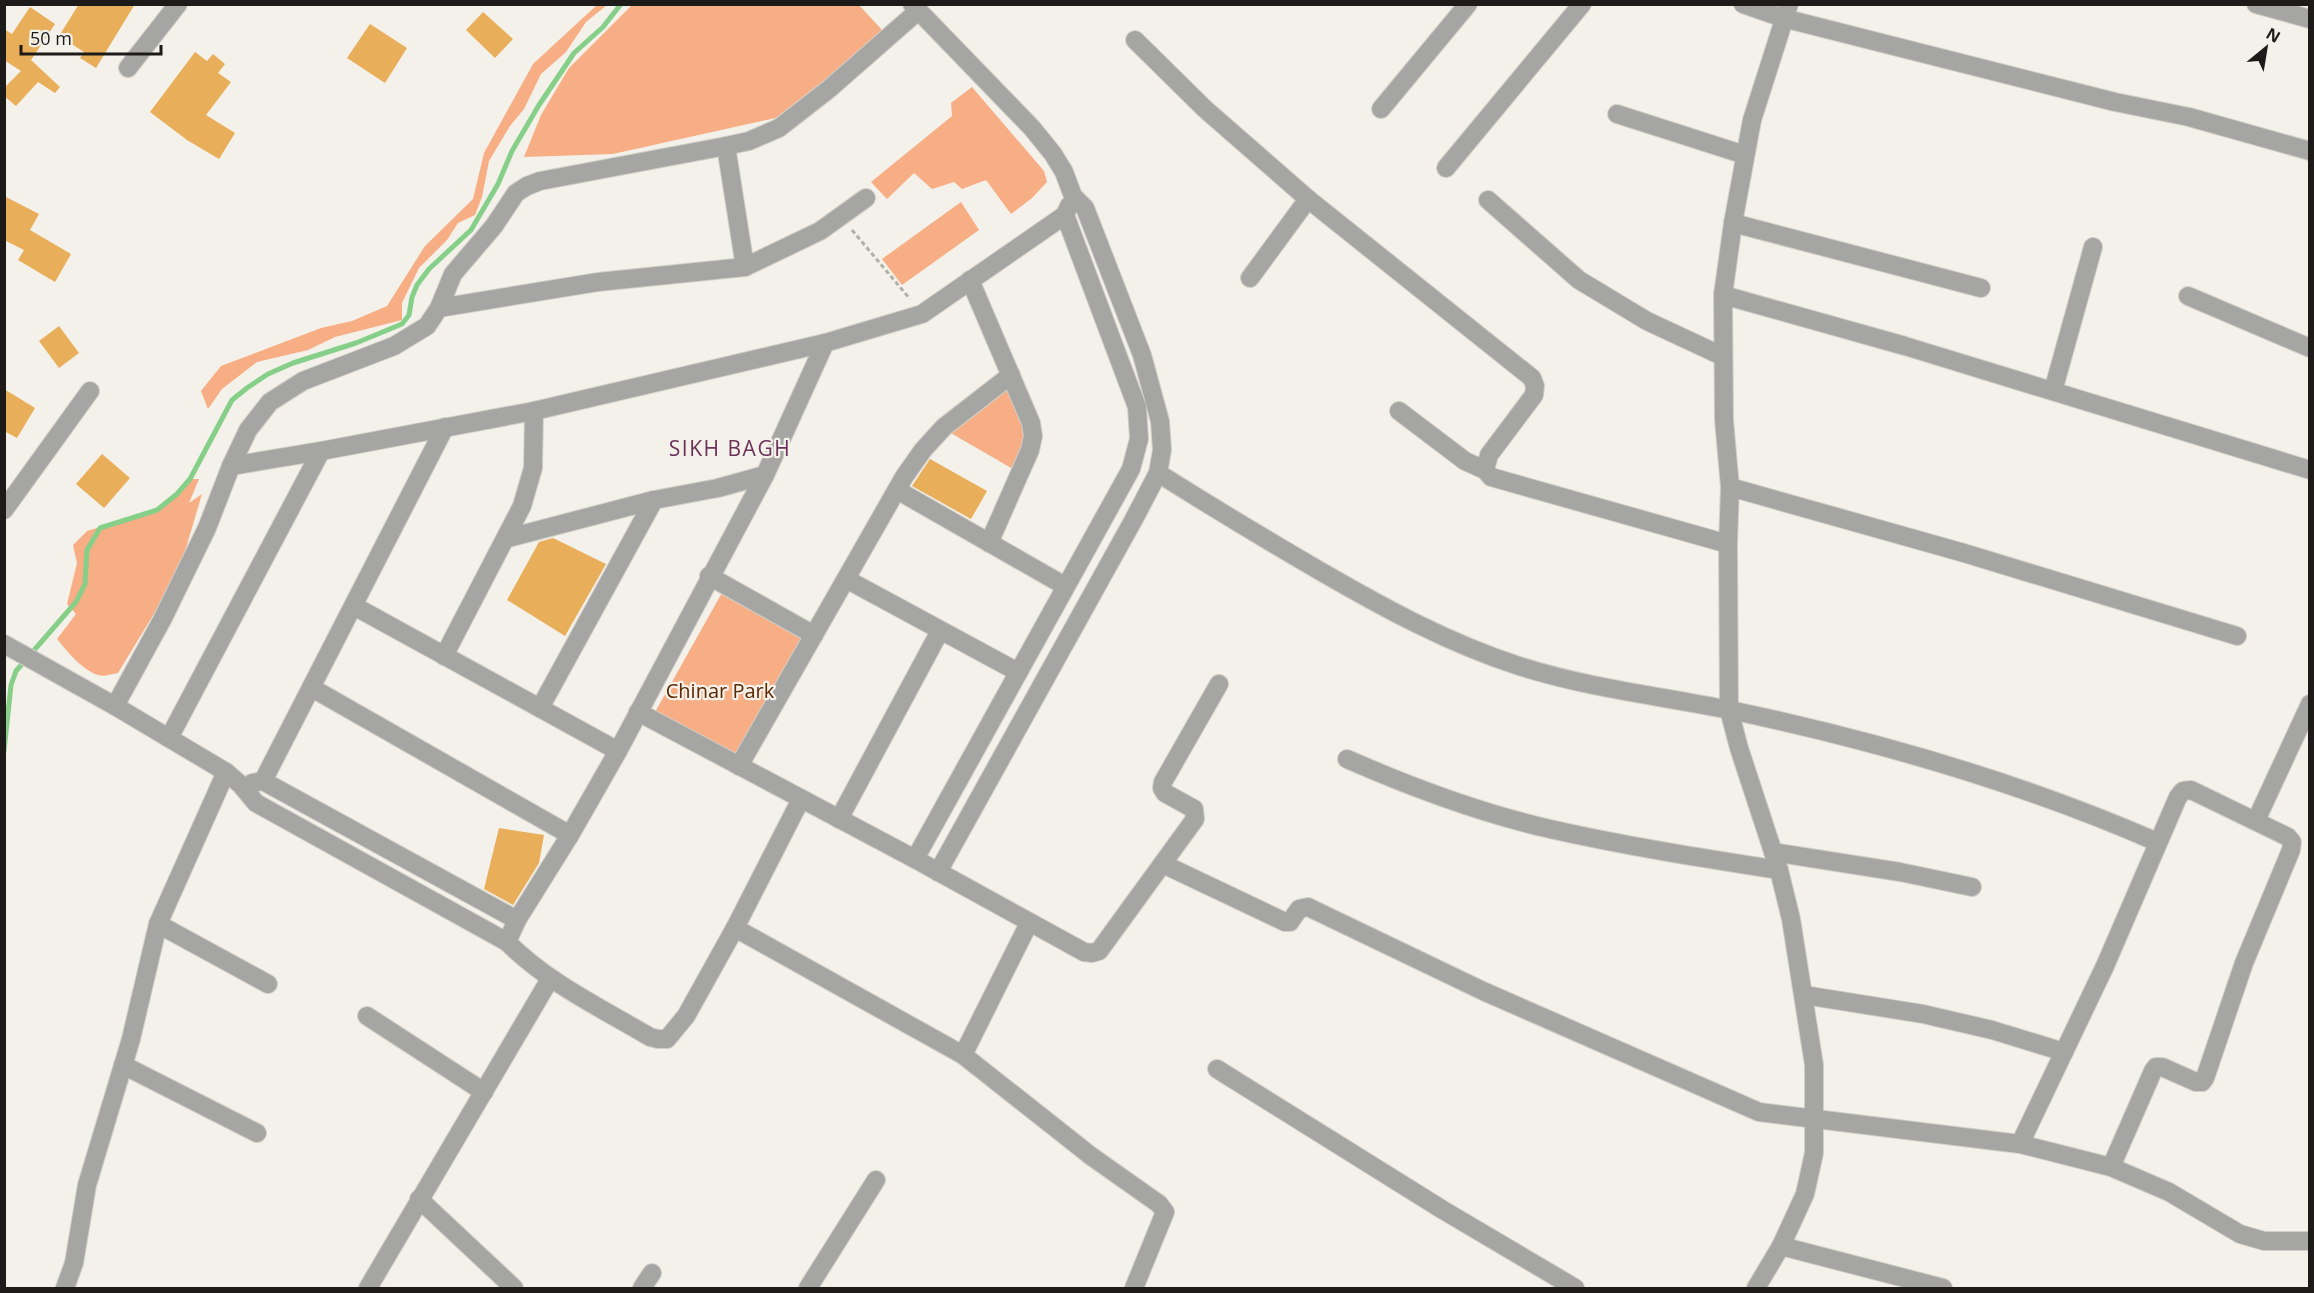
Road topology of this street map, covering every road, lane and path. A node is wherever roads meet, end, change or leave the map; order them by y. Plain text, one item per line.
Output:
1 (178, 4) edge
2 (1468, 4) edge
3 (1582, 4) edge
4 (1743, 4) edge
5 (2256, 4) edge
6 (915, 8) edge
7 (1786, 11) edge
8 (2310, 19) edge
9 (1135, 40) dead end
10 (128, 68) dead end
11 (1381, 109) dead end
12 (1617, 114) dead end
13 (726, 146) junction
14 (2310, 151) edge
15 (1745, 155) junction
16 (1446, 168) dead end
17 (1073, 196) junction
18 (866, 198) dead end
19 (1308, 199) junction
20 (1488, 200) dead end
21 (1065, 215) junction
22 (841, 218) junction
23 (1733, 224) junction
24 (2093, 247) dead end
25 (745, 267) junction
26 (1250, 278) dead end
27 (970, 280) junction
28 (1981, 288) dead end
29 (1723, 295) junction
30 (2188, 296) dead end
31 (439, 308) junction
32 (922, 314) junction
33 (825, 343) junction
34 (2310, 348) edge
35 (1722, 356) junction
36 (1011, 375) junction
37 (90, 391) dead end
38 (2053, 391) junction
39 (534, 411) junction
40 (1399, 411) dead end
41 (446, 428) junction
42 (321, 451) junction
43 (231, 466) junction
44 (1485, 470) junction
45 (2310, 470) edge
46 (1158, 472) junction
47 (765, 475) junction
48 (1730, 487) junction
49 (897, 490) junction
50 (654, 500) junction
51 (4, 510) edge
52 (507, 538) junction
53 (989, 543) junction
54 (1728, 544) junction
55 (709, 576) junction
56 (846, 579) junction
57 (1065, 586) junction
58 (354, 606) junction
59 (940, 631) junction
60 (814, 635) junction
61 (2237, 636) dead end
62 (6, 645) edge
63 (444, 656) junction
64 (1018, 672) junction
65 (1219, 684) dead end
66 (312, 688) junction
67 (2310, 704) edge
68 (115, 706) junction
69 (540, 708) junction
70 (1730, 710) junction
71 (638, 712) junction
72 (169, 738) junction
73 (618, 751) junction
74 (1347, 759) dead end
75 (739, 766) junction
76 (225, 772) junction
77 (263, 781) junction
78 (241, 785) junction
79 (801, 799) junction
80 (839, 819) junction
81 (2254, 819) junction
82 (570, 835) junction
83 (2157, 842) junction
84 (1773, 852) junction
85 (915, 859) junction
86 (1162, 864) junction
87 (1779, 870) junction
88 (938, 872) junction
89 (1972, 887) dead end
90 (517, 920) junction
91 (1029, 923) junction
92 (158, 924) junction
93 (735, 928) junction
94 (507, 942) junction
95 (550, 979) junction
96 (268, 984) dead end
97 (1804, 994) junction
98 (367, 1016) dead end
99 (2064, 1052) junction
100 (963, 1056) junction
101 (123, 1065) junction
102 (1217, 1069) dead end
103 (484, 1092) junction
104 (1814, 1117) junction
105 (257, 1133) dead end
106 (2020, 1144) junction
107 (2111, 1167) junction
108 (876, 1180) dead end
109 (419, 1199) junction
110 (2310, 1240) edge
111 (1781, 1246) junction
112 (652, 1273) dead end
113 (65, 1288) edge
114 (368, 1288) edge
115 (514, 1288) edge
116 (642, 1288) edge
117 (808, 1288) edge
118 (1134, 1288) edge
119 (1575, 1288) edge
120 (1756, 1288) edge
121 (1943, 1288) edge

1 - 10 street
2 - 11 street
3 - 16 street
4 - 7 street
5 - 8 street
6 - 13 street
6 - 17 street
7 - 14 street
7 - 15 street
9 - 19 street
12 - 15 street
13 - 25 street
13 - 31 street
15 - 23 street
17 - 21 street
17 - 46 street
18 - 22 street
19 - 26 street
19 - 44 street
20 - 35 street
21 - 27 street
21 - 57 street
22 - 25 street
22 - 32 path
23 - 28 street
23 - 29 street
24 - 38 street
25 - 31 street
27 - 32 street
27 - 36 street
29 - 35 street
29 - 38 street
30 - 34 street
31 - 43 street
32 - 33 street
33 - 39 street
33 - 47 street
35 - 48 street
36 - 49 street
36 - 53 street
37 - 51 street
38 - 45 street
39 - 41 street
39 - 52 street
40 - 44 street
41 - 42 street
41 - 58 street
42 - 43 street
42 - 72 street
43 - 68 street
44 - 54 street
46 - 70 street
46 - 88 street
47 - 50 street
47 - 55 street
48 - 54 street
48 - 61 street
49 - 53 street
49 - 56 street
50 - 52 street
50 - 69 street
52 - 63 street
53 - 57 street
54 - 70 street
55 - 60 street
55 - 71 street
56 - 59 street
56 - 60 street
57 - 64 street
58 - 63 street
58 - 66 street
59 - 64 street
59 - 80 street
60 - 75 street
62 - 68 street
63 - 69 street
64 - 85 street
65 - 86 street
66 - 77 street
66 - 82 street
67 - 81 street
68 - 72 street
69 - 73 street
70 - 83 street
70 - 84 street
71 - 73 street
71 - 75 street
72 - 76 street
73 - 82 street
74 - 87 street
75 - 79 street
76 - 78 street
76 - 92 street
77 - 78 street
77 - 90 street
78 - 94 street
79 - 80 street
79 - 93 street
80 - 85 street
81 - 83 street
81 - 107 street
82 - 90 street
83 - 99 street
84 - 87 street
84 - 89 street
85 - 88 street
86 - 91 street
86 - 104 street
87 - 97 street
88 - 91 street
90 - 94 street
91 - 100 street
92 - 96 street
92 - 101 street
93 - 95 street
93 - 100 street
94 - 95 street
95 - 103 street
97 - 99 street
97 - 104 street
98 - 103 street
99 - 106 street
100 - 118 street
101 - 105 street
101 - 113 street
102 - 119 street
103 - 109 street
104 - 106 street
104 - 111 street
106 - 107 street
107 - 110 street
108 - 117 street
109 - 114 street
109 - 115 street
111 - 120 street
111 - 121 street
112 - 116 street

